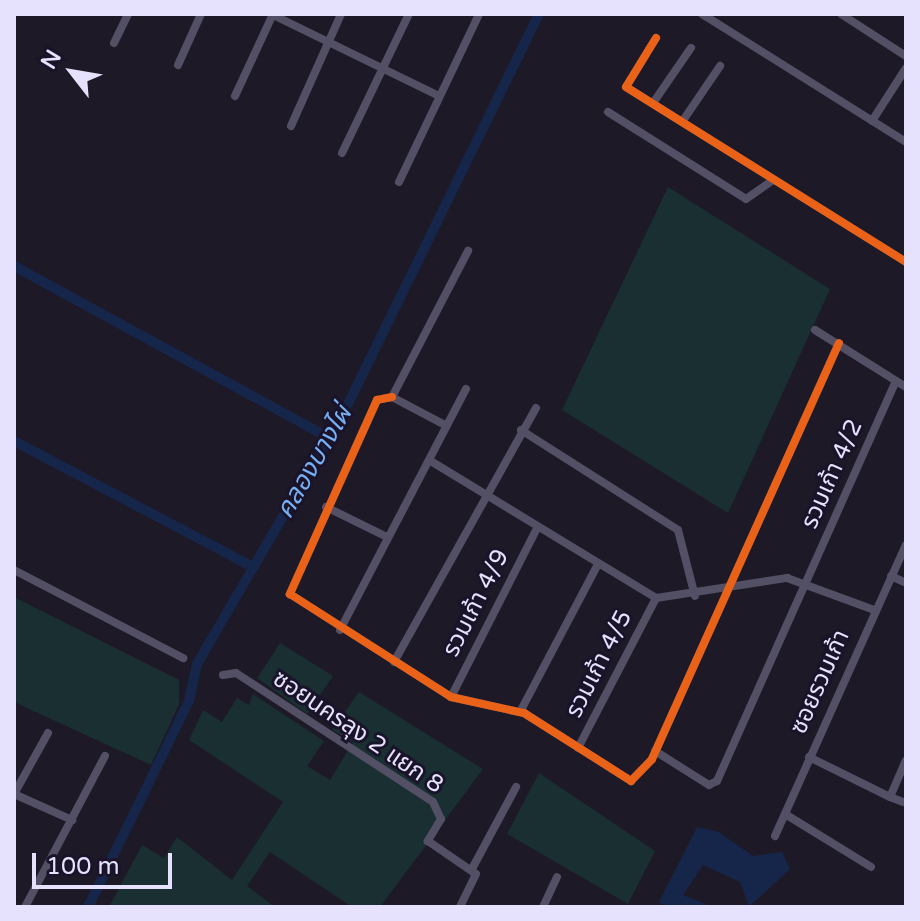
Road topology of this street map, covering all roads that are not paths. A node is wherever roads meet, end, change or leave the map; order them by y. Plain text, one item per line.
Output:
1 (128, 14) edge
2 (201, 14) edge
3 (272, 14) edge
4 (341, 14) edge
5 (409, 14) edge
6 (479, 14) edge
7 (702, 14) edge
8 (841, 14) edge
9 (656, 38) dead end
10 (328, 41) junction
11 (114, 43) dead end
12 (691, 48) dead end
13 (906, 56) edge
14 (178, 65) dead end
15 (720, 66) dead end
16 (382, 67) junction
17 (906, 68) edge
18 (235, 96) dead end
19 (439, 96) junction
20 (653, 103) junction
21 (608, 112) dead end
22 (872, 121) junction
23 (682, 122) junction
24 (291, 126) dead end
25 (906, 142) edge
26 (342, 153) dead end
27 (773, 180) junction
28 (399, 182) dead end
29 (468, 251) dead end
30 (906, 262) edge
31 (815, 330) dead end
32 (839, 343) junction
33 (896, 381) junction
34 (906, 387) edge
35 (466, 389) dead end
36 (392, 397) junction
37 (536, 408) dead end
38 (445, 425) junction
39 (521, 430) junction
40 (429, 460) junction
41 (485, 495) junction
42 (326, 507) junction
43 (537, 528) junction
44 (387, 537) junction
45 (906, 545) edge
46 (597, 566) junction
47 (14, 570) edge
48 (891, 576) junction
49 (806, 583) junction
50 (906, 583) edge
51 (723, 591) junction
52 (695, 596) junction
53 (656, 598) junction
54 (874, 610) junction
55 (340, 630) junction
56 (183, 658) dead end
57 (394, 662) junction
58 (223, 675) dead end
59 (451, 697) junction
60 (520, 712) junction
61 (48, 733) dead end
62 (578, 748) junction
63 (655, 751) junction
64 (105, 756) dead end
65 (809, 757) junction
66 (906, 760) edge
67 (516, 787) dead end
68 (890, 797) junction
69 (903, 802) dead end
70 (785, 814) junction
71 (72, 820) junction
72 (775, 836) dead end
73 (473, 867) junction
74 (871, 867) dead end
75 (557, 877) dead end
76 (25, 907) edge
77 (460, 907) edge
78 (543, 907) edge

1 - 11 street
2 - 14 street
3 - 10 street
3 - 18 street
4 - 10 street
5 - 16 street
6 - 19 street
7 - 22 street
8 - 13 street
9 - 20 street
10 - 16 street
10 - 24 street
12 - 20 street
15 - 23 street
16 - 19 street
16 - 26 street
17 - 22 street
19 - 28 street
20 - 23 street
21 - 27 street
22 - 25 street
23 - 27 street
27 - 30 street
29 - 36 street
31 - 32 street
32 - 33 street
32 - 51 street
33 - 34 street
33 - 49 street, รวมเก้า 4/2
35 - 38 street
36 - 38 street
36 - 42 street
37 - 39 street
38 - 40 street
39 - 41 street
39 - 52 street
40 - 41 street
40 - 44 street
41 - 43 street
41 - 57 street
42 - 44 street
42 - 55 street
43 - 46 street
43 - 59 street, รวมเก้า 4/9
44 - 55 street
45 - 48 street, ซอยรวมเก้า
46 - 53 street
46 - 60 street
47 - 56 street
48 - 50 street
48 - 54 street, ซอยรวมเก้า
49 - 51 street
49 - 54 street
49 - 63 street, รวมเก้า 4/2
51 - 52 street
51 - 63 street
52 - 53 street
53 - 62 street, รวมเก้า 4/5
54 - 65 street, ซอยรวมเก้า
55 - 57 street
57 - 59 street
58 - 73 street, ซอยนครลุง 2 แยก 8
59 - 60 street
60 - 62 street
61 - 71 street
62 - 63 street
64 - 71 street
65 - 68 street
65 - 70 street, ซอยรวมเก้า
66 - 68 street
67 - 73 street
68 - 69 street
70 - 72 street, ซอยรวมเก้า
70 - 74 street
71 - 76 street
73 - 77 street
75 - 78 street

